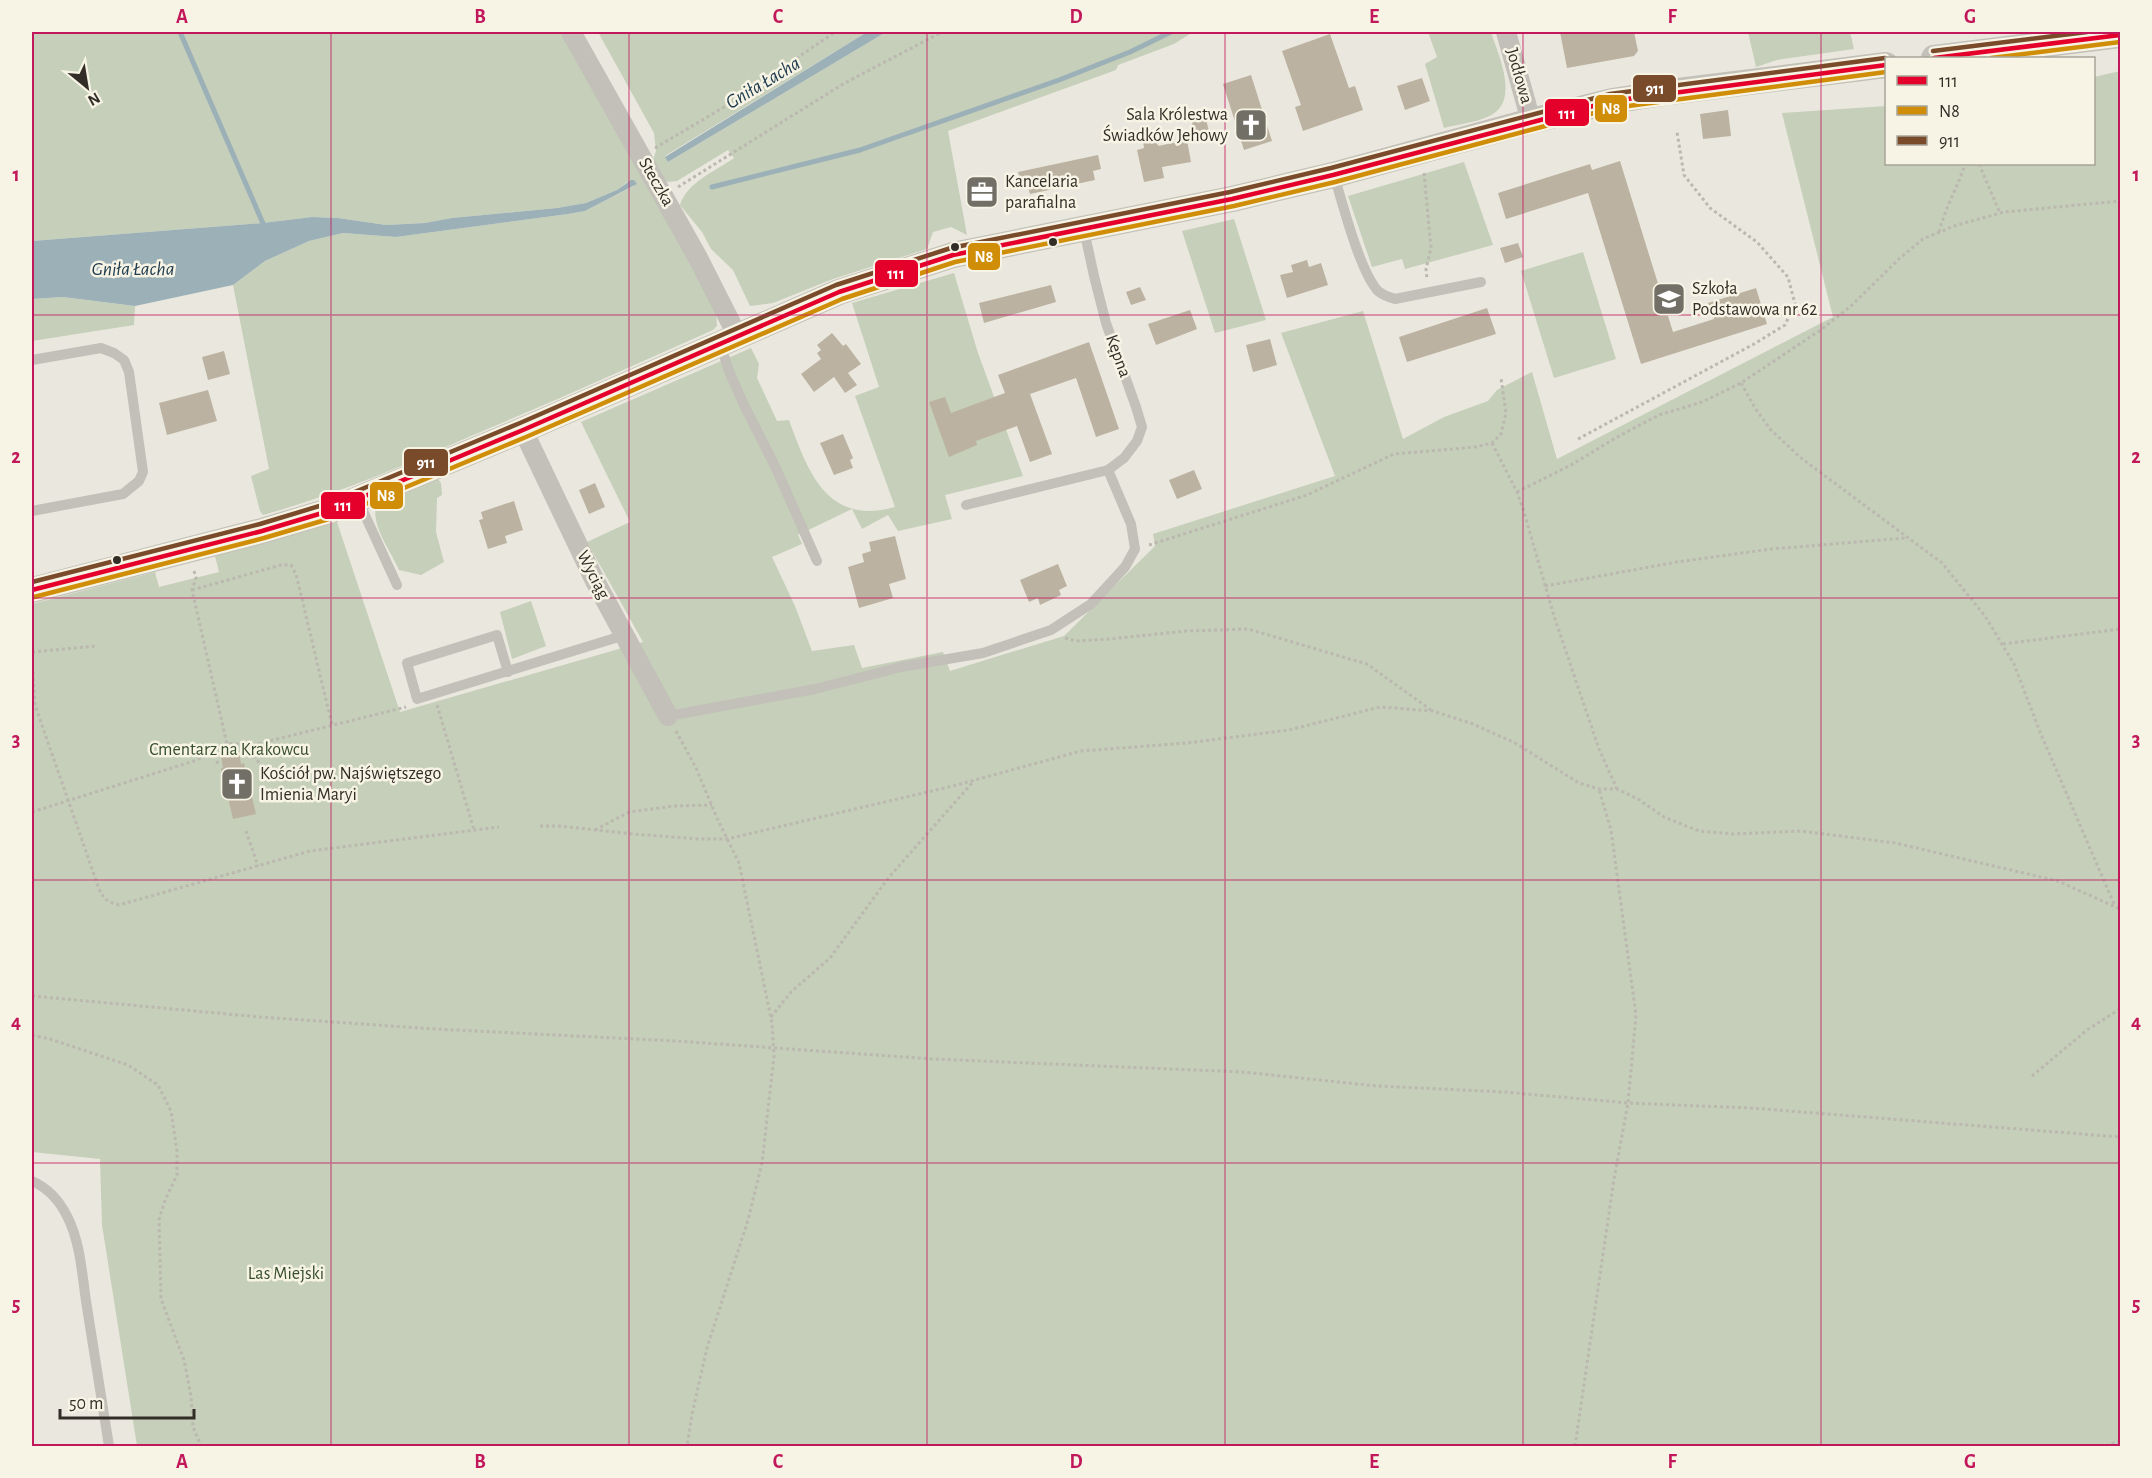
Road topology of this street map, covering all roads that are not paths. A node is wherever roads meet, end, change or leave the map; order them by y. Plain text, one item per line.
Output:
1 (571, 32) edge
2 (1506, 32) edge
3 (2121, 35) edge
4 (1942, 57) edge
5 (1885, 65) edge
6 (1531, 121) junction
7 (1334, 175) junction
8 (1084, 230) junction
9 (1481, 282) dead end
10 (728, 339) junction
11 (32, 360) edge
12 (523, 430) junction
13 (1108, 470) junction
14 (358, 500) junction
15 (966, 505) dead end
16 (32, 511) edge
17 (817, 561) dead end
18 (396, 585) dead end
19 (32, 590) edge
20 (625, 635) junction
21 (508, 672) junction
22 (668, 716) joint
23 (32, 1181) edge
24 (109, 1446) edge

1 - 10 street, Steczka
2 - 6 street, Jodłowa
3 - 4 street
5 - 6 street
6 - 7 street
7 - 8 street
7 - 9 lane
8 - 10 street
8 - 13 lane, Kępna
10 - 12 street
10 - 17 lane
11 - 16 lane
12 - 14 street
12 - 20 street, Wyciąg
13 - 15 lane
13 - 22 lane
14 - 18 lane
14 - 19 street
20 - 21 lane
20 - 22 street, Wyciąg
21 - 21 lane
23 - 24 lane

